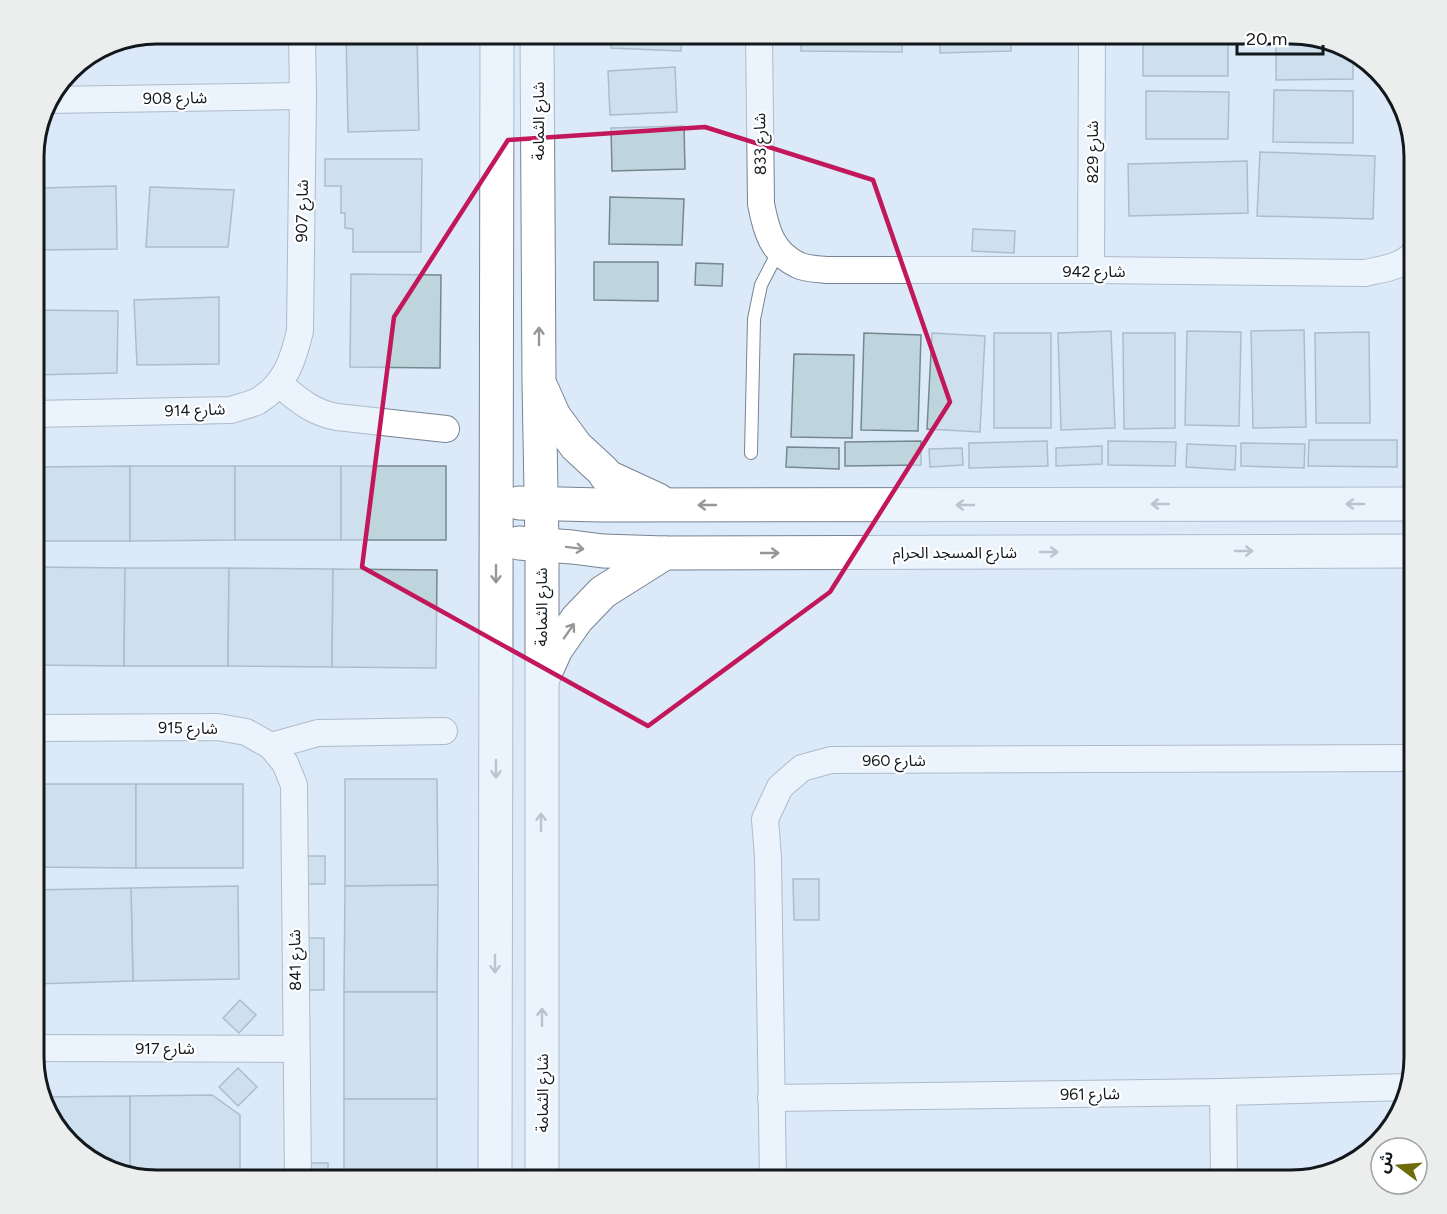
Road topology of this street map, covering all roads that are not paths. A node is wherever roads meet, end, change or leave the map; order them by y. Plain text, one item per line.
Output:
1 (302, 44) edge
2 (497, 44) edge
3 (537, 44) edge
4 (759, 44) edge
5 (1092, 44) edge
6 (303, 96) junction
7 (59, 100) edge
8 (778, 252) junction
9 (1404, 263) edge
10 (1091, 270) junction
11 (539, 383) junction
12 (279, 384) junction
13 (44, 414) edge
14 (446, 429) dead end
15 (751, 453) dead end
16 (519, 503) junction
17 (1404, 504) edge
18 (668, 505) junction
19 (496, 542) junction
20 (542, 545) junction
21 (1404, 551) edge
22 (665, 553) junction
23 (541, 682) junction
24 (44, 728) edge
25 (444, 730) dead end
26 (271, 746) junction
27 (1404, 758) edge
28 (44, 1048) edge
29 (296, 1049) junction
30 (1400, 1087) edge
31 (1223, 1092) junction
32 (771, 1098) junction
33 (298, 1170) edge
34 (495, 1170) edge
35 (542, 1170) edge
36 (773, 1170) edge
37 (1224, 1170) edge

1 - 6 street, شارع 907
2 - 16 street, شارع الثمامة
11 -> 3 street, شارع الثمامة
4 - 8 street, شارع 833
5 - 10 street, شارع 829
6 - 7 street, شارع 908
6 - 12 street, شارع 907
8 - 10 street, شارع 942
8 - 15 lane
9 - 10 street, شارع 942
11 - 16 street, شارع الثمامة
11 - 18 street
12 - 13 street, شارع 914
12 - 14 street
16 - 18 street
16 - 19 street, شارع الثمامة
16 - 20 street
17 -> 18 street
19 - 20 street, شارع المسجد الحرام
19 -> 34 street, شارع الثمامة
20 -> 22 street, شارع المسجد الحرام
20 - 23 street, شارع الثمامة
22 -> 21 street, شارع المسجد الحرام
23 -> 22 street
35 -> 23 street, شارع الثمامة
24 - 26 street, شارع 915
25 - 26 street
26 - 29 street, شارع 841
27 - 32 street, شارع 960
28 - 29 street, شارع 917
29 - 33 street, شارع 841
30 - 31 street, شارع 961
31 - 32 street, شارع 961
31 - 37 street
32 - 36 street, شارع 960

